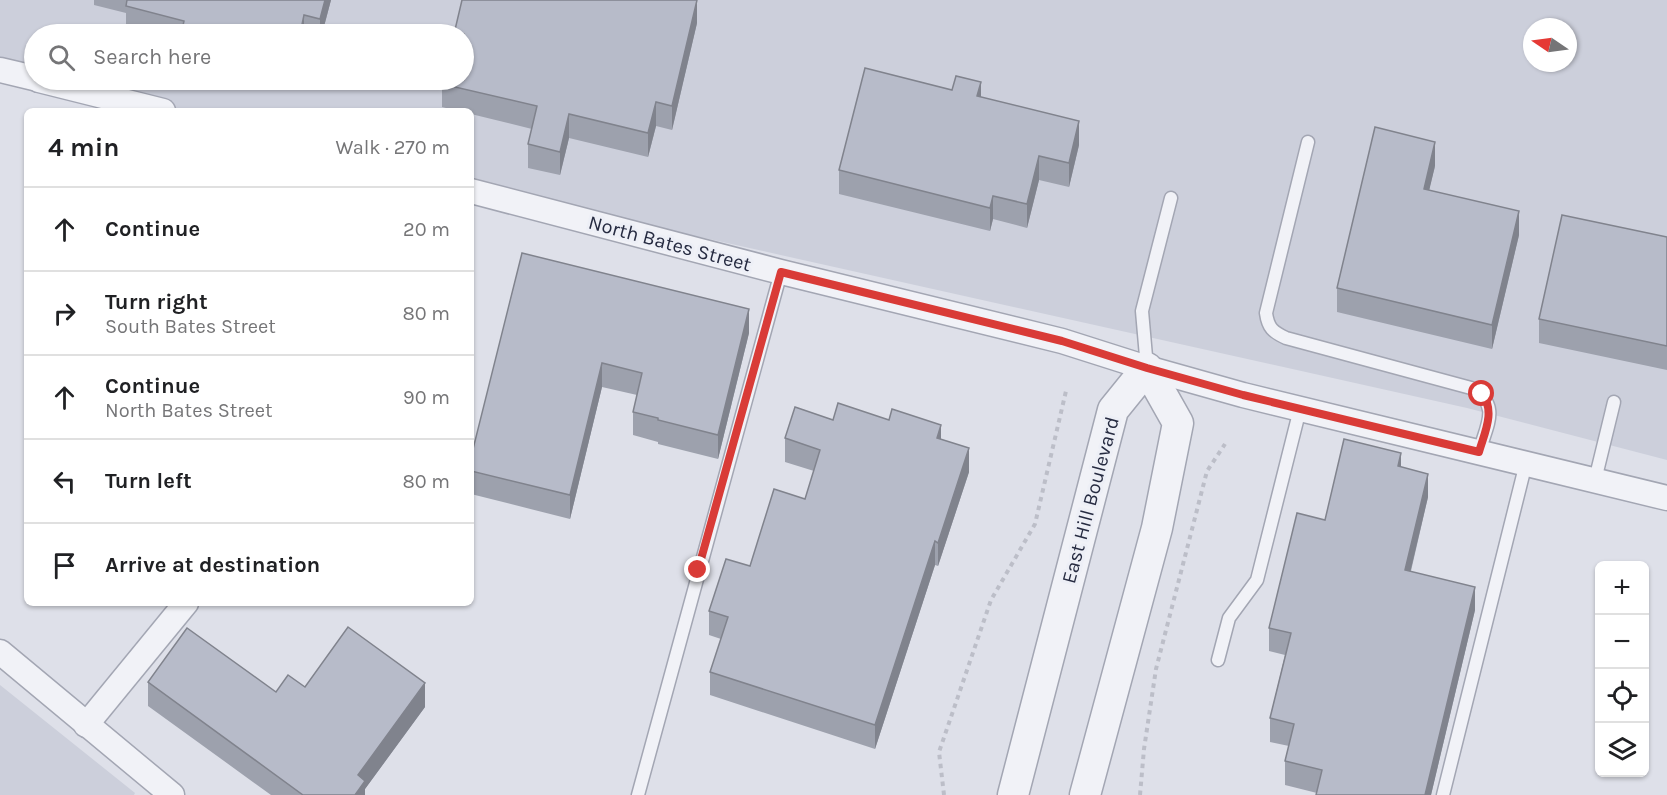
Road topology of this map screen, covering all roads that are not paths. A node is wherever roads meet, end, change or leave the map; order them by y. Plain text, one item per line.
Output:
1 (0, 70) edge
2 (24, 76) edge
3 (79, 90) edge
4 (151, 108) edge
5 (1308, 142) dead end
6 (474, 192) edge
7 (1170, 198) dead end
8 (781, 272) junction
9 (1147, 368) junction
10 (1614, 402) dead end
11 (1300, 409) junction
12 (1479, 452) junction
13 (1526, 463) junction
14 (1595, 480) junction
15 (1667, 498) edge
16 (184, 606) edge
17 (0, 652) edge
18 (1218, 660) dead end
19 (86, 724) junction
20 (172, 795) edge
21 (638, 795) edge
22 (1013, 795) edge
23 (1085, 795) edge
24 (1443, 795) edge

1 - 2 street
3 - 4 street
5 - 12 lane
6 - 8 street, North Bates Street
7 - 9 lane
8 - 9 street, North Bates Street
8 - 21 lane
9 - 11 street, North Bates Street
9 - 22 street, East Hill Boulevard
9 - 23 street
10 - 14 lane
11 - 12 street, North Bates Street
11 - 18 lane
12 - 13 street, North Bates Street
13 - 14 street, North Bates Street
13 - 24 lane
14 - 15 street, North Bates Street
16 - 19 street
17 - 19 street
19 - 20 street

